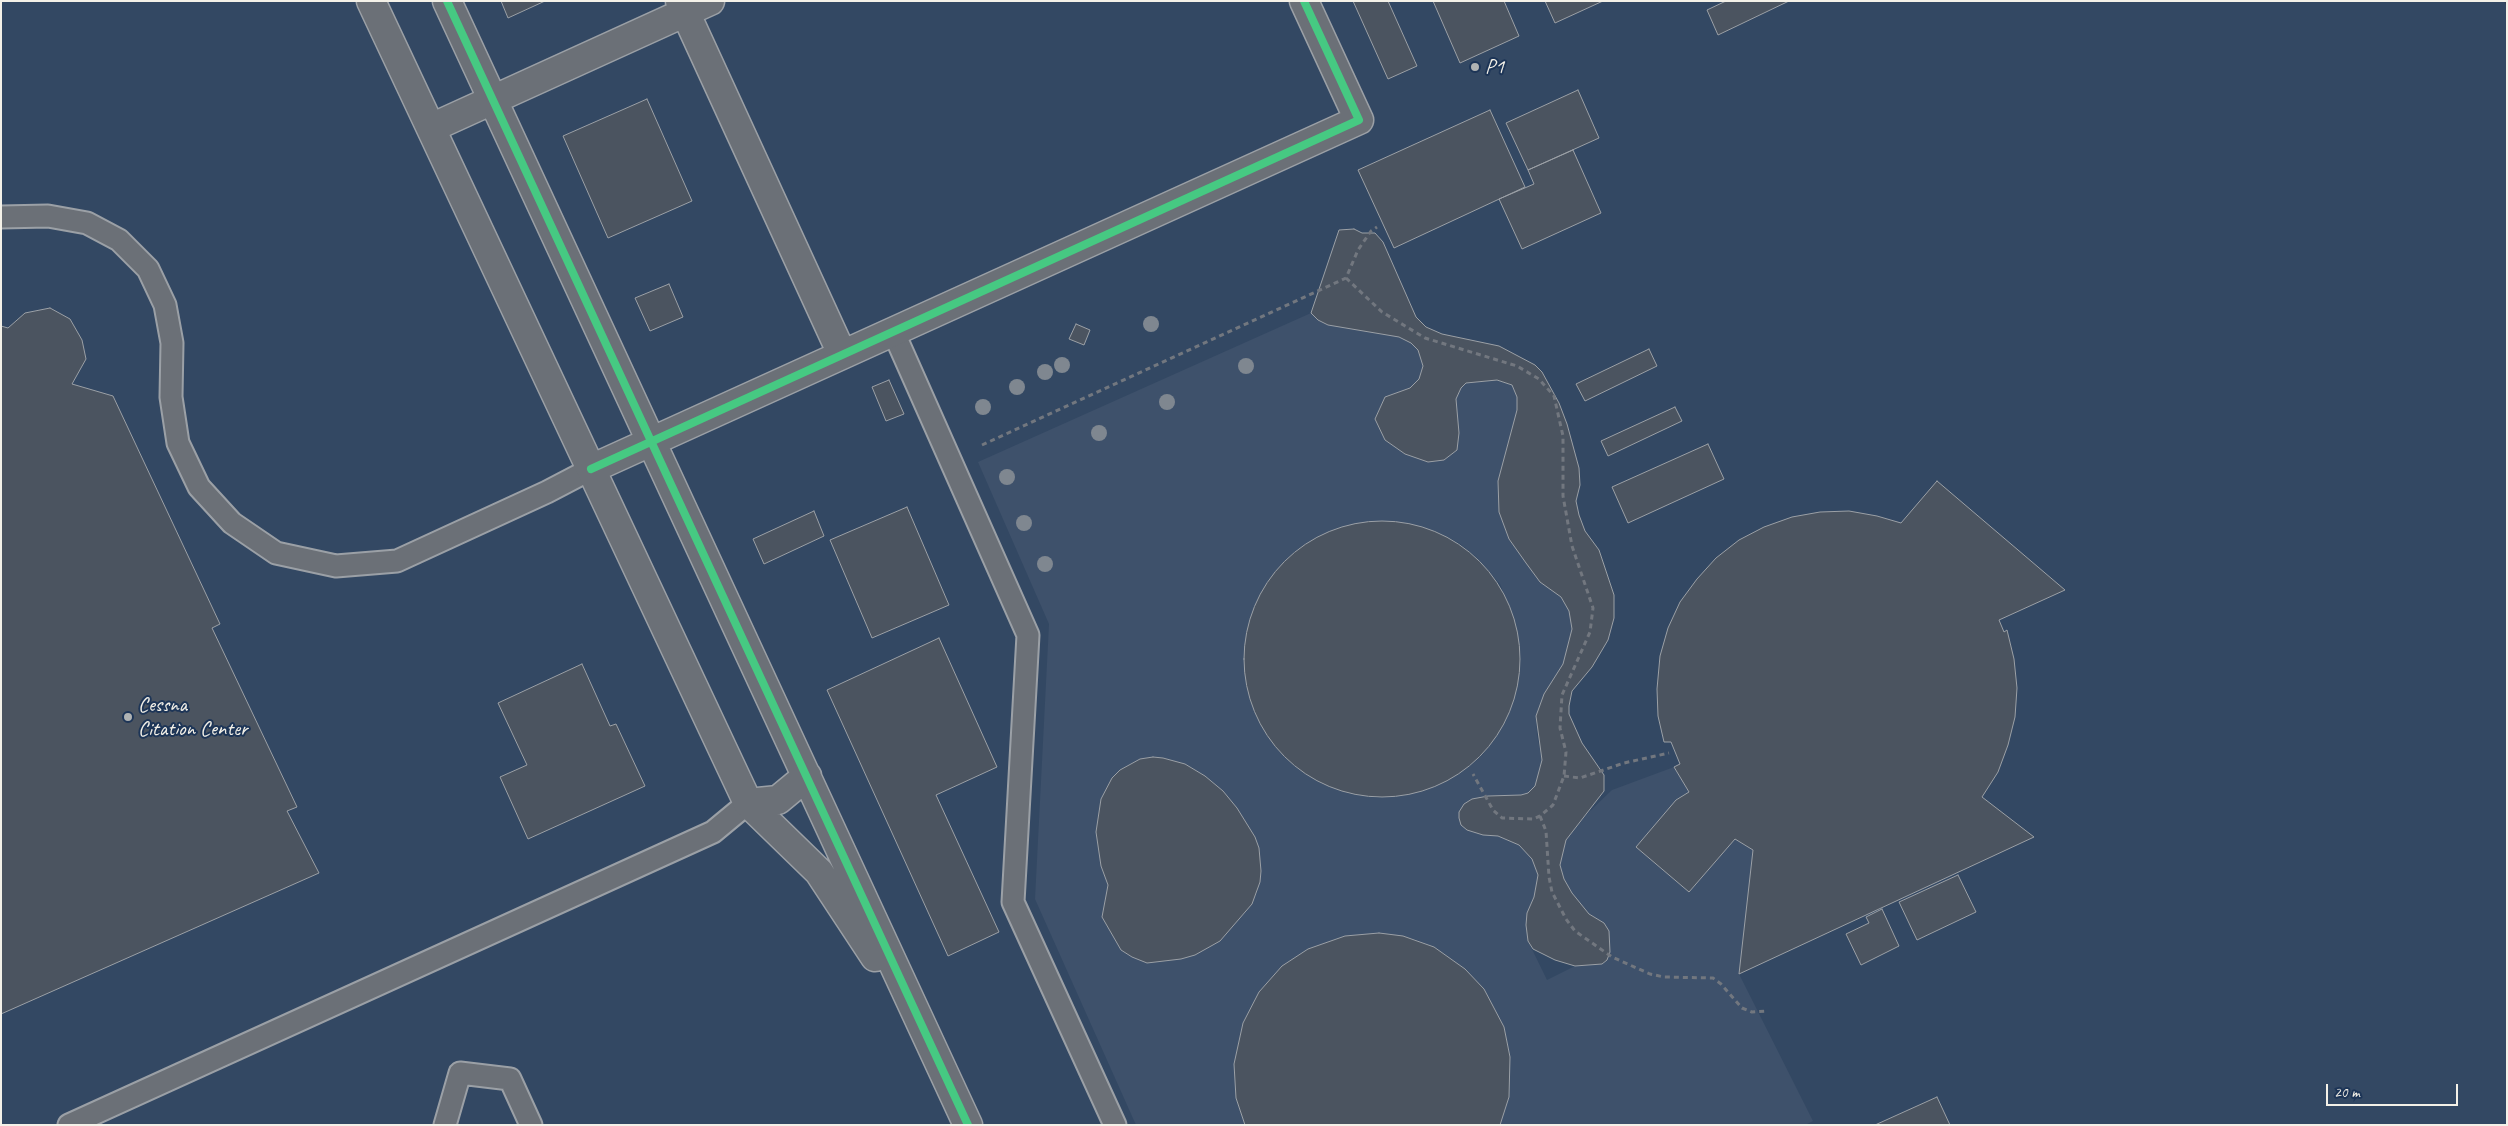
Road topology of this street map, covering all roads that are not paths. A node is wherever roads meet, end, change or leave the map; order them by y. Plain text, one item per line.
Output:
1 (371, 1) edge
2 (447, 1) edge
3 (710, 1) edge
4 (1304, 1) edge
5 (683, 7) edge
6 (493, 100) junction
7 (431, 128) junction
8 (1, 216) edge
9 (892, 332) junction
10 (842, 354) junction
11 (652, 442) junction
12 (591, 469) junction
13 (807, 776) junction
14 (748, 804) junction
15 (925, 1031) junction
16 (69, 1125) edge
17 (445, 1125) edge
18 (531, 1125) edge
19 (968, 1125) edge
20 (1115, 1125) edge

1 - 7 street
2 - 6 street
3 - 5 street
4 - 9 street
5 - 6 street
5 - 10 street
6 - 7 street
6 - 11 street
7 - 12 street
8 - 12 lane
9 - 10 street
9 - 20 lane
10 - 11 street
11 - 12 street
11 - 13 street
12 - 14 street
13 - 14 street
13 - 15 street
14 - 15 street
14 - 16 lane
15 - 19 street
17 - 18 lane

